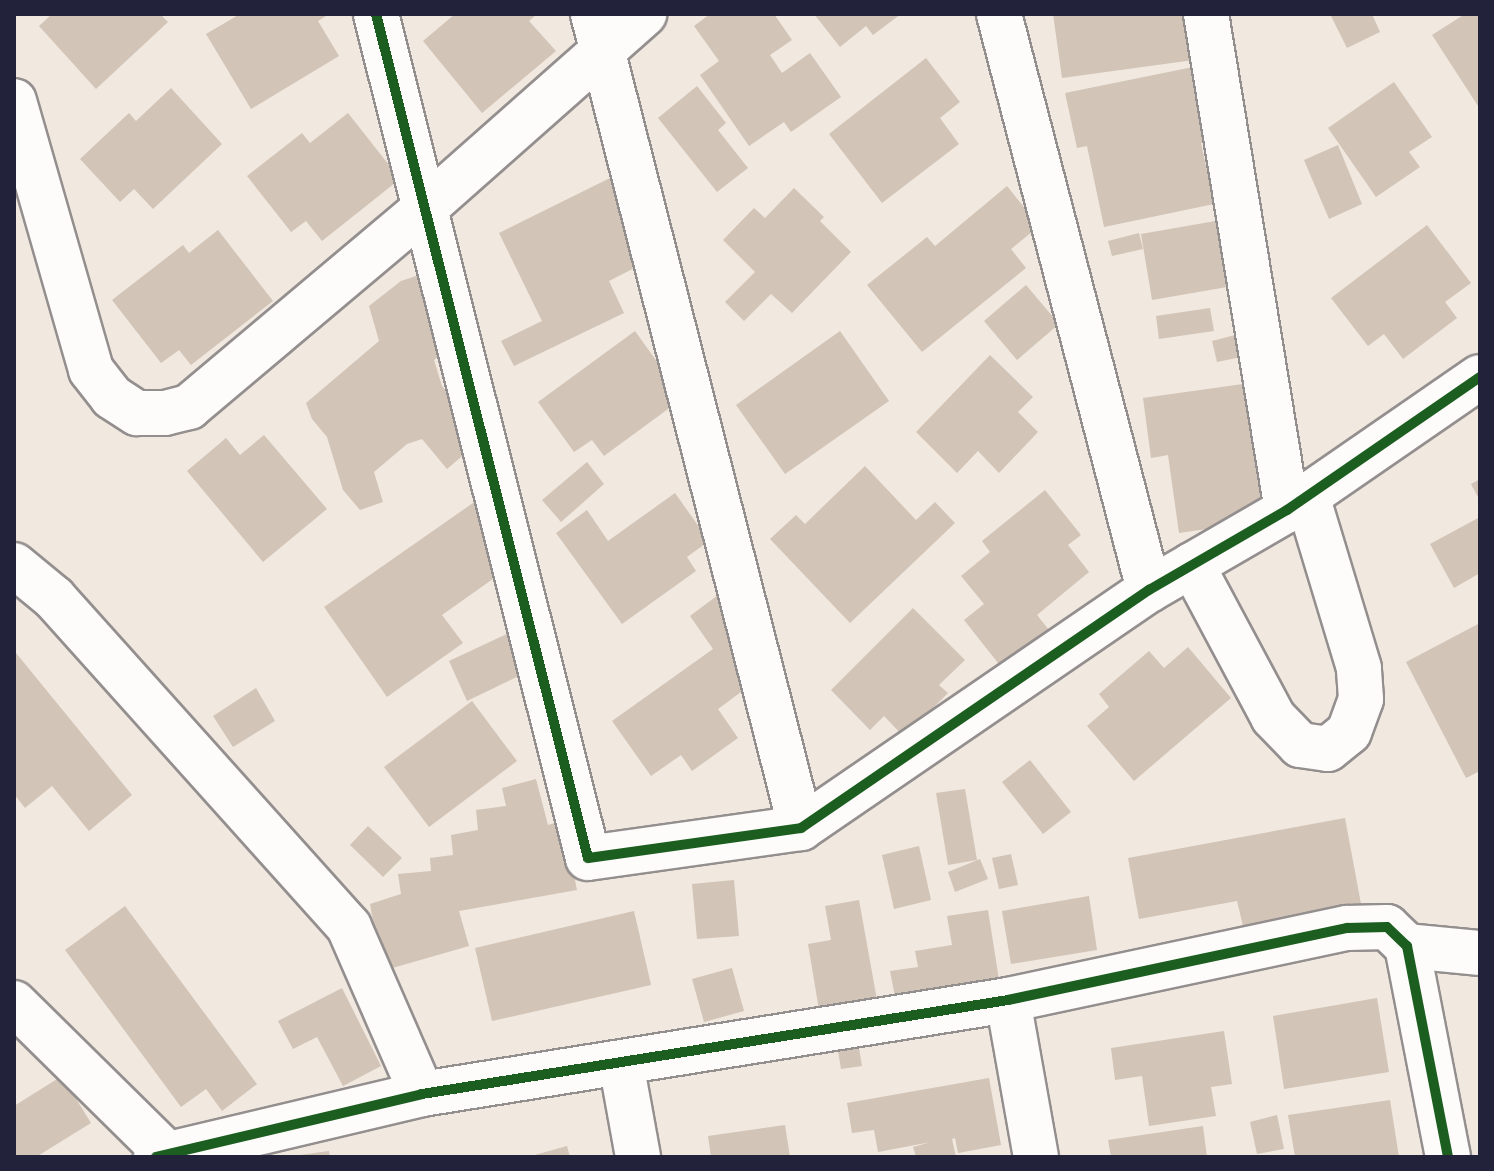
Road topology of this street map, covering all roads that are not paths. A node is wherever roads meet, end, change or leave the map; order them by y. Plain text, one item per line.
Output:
1 (376, 14) edge
2 (644, 14) edge
3 (999, 14) edge
4 (1206, 14) edge
5 (598, 32) edge
6 (14, 101) edge
7 (425, 208) junction
8 (1480, 377) edge
9 (1297, 503) junction
10 (14, 565) edge
11 (1192, 565) junction
12 (1149, 590) junction
13 (801, 828) junction
14 (1407, 946) junction
15 (1480, 953) edge
16 (1008, 1000) junction
17 (14, 1003) edge
18 (621, 1063) junction
19 (422, 1094) junction
20 (223, 1151) edge
21 (162, 1156) edge
22 (638, 1157) edge
23 (1036, 1157) edge
24 (1448, 1157) edge

1 - 7 street
2 - 5 street
3 - 12 street
4 - 9 street
5 - 7 street
5 - 13 street
6 - 7 street
7 - 13 street
8 - 9 street
9 - 11 street
9 - 11 street
10 - 19 street
11 - 12 street
12 - 13 street
14 - 15 street
14 - 16 street
14 - 24 street
16 - 18 street
16 - 23 street
17 - 21 street
18 - 19 street
18 - 22 street
19 - 20 street
20 - 21 street

